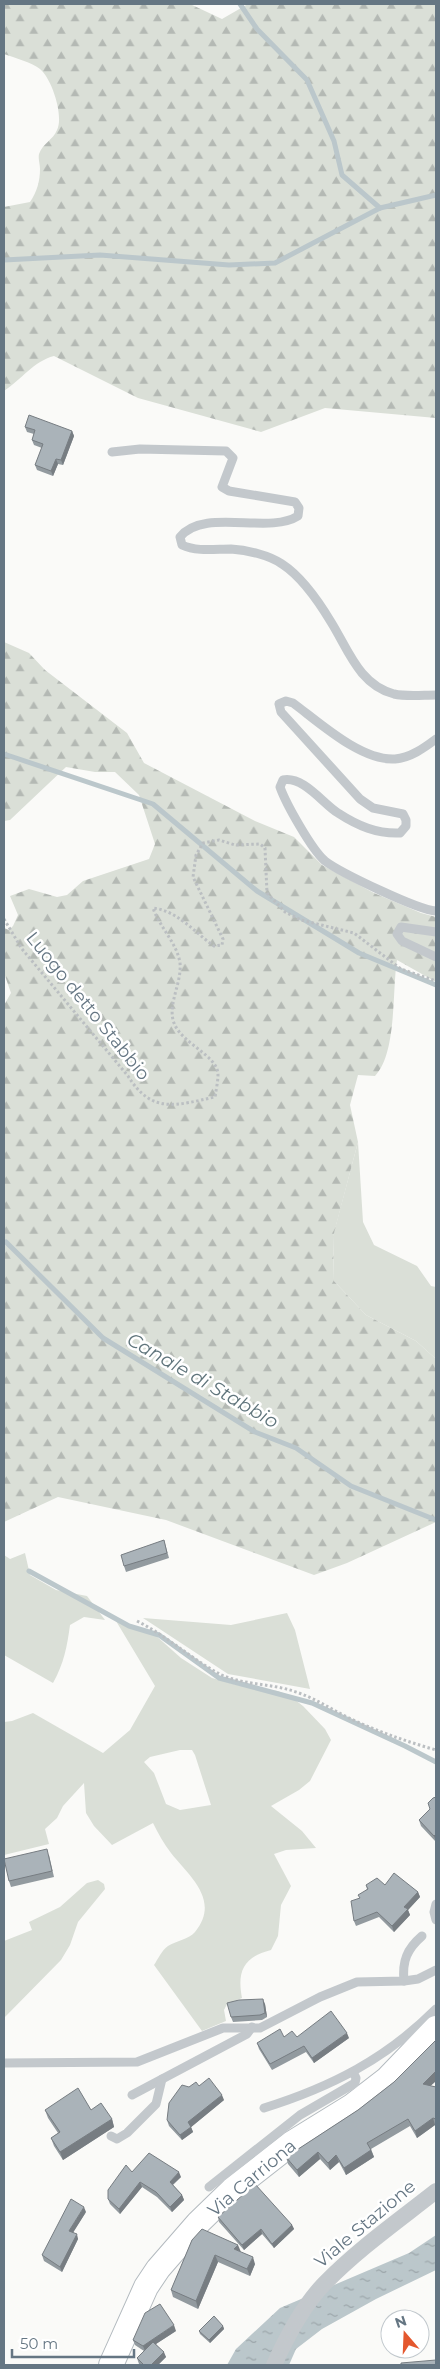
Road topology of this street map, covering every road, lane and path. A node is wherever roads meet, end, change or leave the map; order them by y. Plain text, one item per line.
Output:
1 (112, 452) dead end
2 (436, 695) edge
3 (436, 739) edge
4 (436, 911) edge
5 (4, 919) edge
6 (436, 932) edge
7 (436, 957) edge
8 (436, 981) edge
9 (137, 1620) dead end
10 (436, 1750) edge
11 (436, 1904) edge
12 (436, 1920) edge
13 (422, 1936) dead end
14 (436, 1970) edge
15 (404, 1981) junction
16 (436, 2009) edge
17 (252, 2027) junction
18 (436, 2028) edge
19 (4, 2063) edge
20 (353, 2072) junction
21 (162, 2079) junction
22 (132, 2095) dead end
23 (264, 2108) dead end
24 (111, 2136) dead end
25 (209, 2187) dead end
26 (436, 2191) edge
27 (110, 2365) edge
28 (274, 2365) edge

1 - 2 lane
3 - 4 lane
5 - 8 path, Luogo detto Stabbio
6 - 7 lane
9 - 10 path
11 - 12 lane
13 - 15 lane
14 - 15 lane
15 - 17 lane
16 - 20 lane
17 - 19 lane
17 - 21 lane
18 - 27 main road, Via Carriona
20 - 23 lane
20 - 25 lane
21 - 22 lane
21 - 24 lane
26 - 28 street, Viale Stazione

